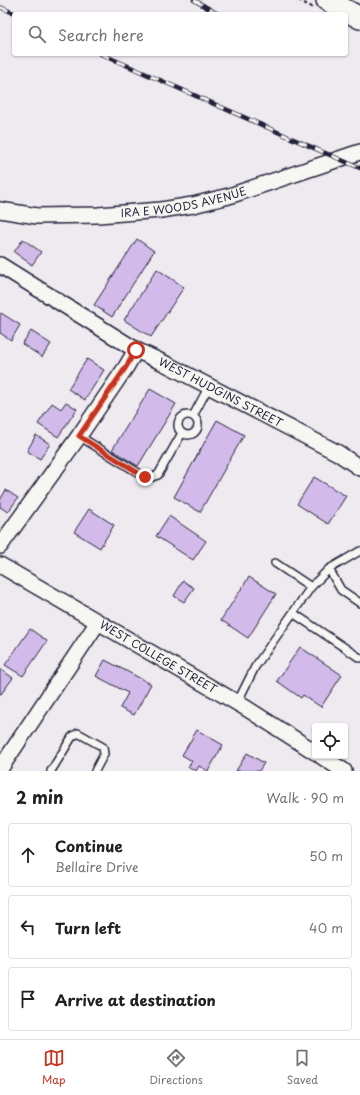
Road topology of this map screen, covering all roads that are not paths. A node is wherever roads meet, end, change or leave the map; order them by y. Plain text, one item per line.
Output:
1 (327, 0) edge
2 (360, 18) edge
3 (360, 152) edge
4 (0, 210) edge
5 (0, 265) edge
6 (136, 350) junction
7 (209, 386) junction
8 (193, 416) junction
9 (182, 433) junction
10 (79, 436) junction
11 (360, 468) edge
12 (0, 546) edge
13 (360, 551) edge
14 (275, 563) dead end
15 (0, 565) edge
16 (329, 569) junction
17 (311, 587) junction
18 (360, 603) edge
19 (293, 613) junction
20 (98, 622) junction
21 (360, 658) edge
22 (237, 703) junction
23 (312, 750) edge
24 (326, 759) edge
25 (0, 769) edge
26 (51, 771) edge
27 (95, 771) edge
28 (344, 771) edge

1 - 2 main road
3 - 4 street, IRA E WOODS AVENUE
5 - 6 street, WEST HUDGINS STREET
6 - 7 street, WEST HUDGINS STREET
6 - 10 street
7 - 8 lane
7 - 11 street, WEST HUDGINS STREET
8 - 9 lane
8 - 9 lane
9 - 10 lane
10 - 12 street
13 - 16 lane
14 - 17 lane
15 - 20 street, WEST COLLEGE STREET
16 - 17 lane
16 - 18 lane
17 - 19 lane
19 - 21 lane
19 - 22 lane
20 - 22 street, WEST COLLEGE STREET
20 - 25 street
22 - 23 street, WEST COLLEGE STREET
24 - 28 street
26 - 27 lane

